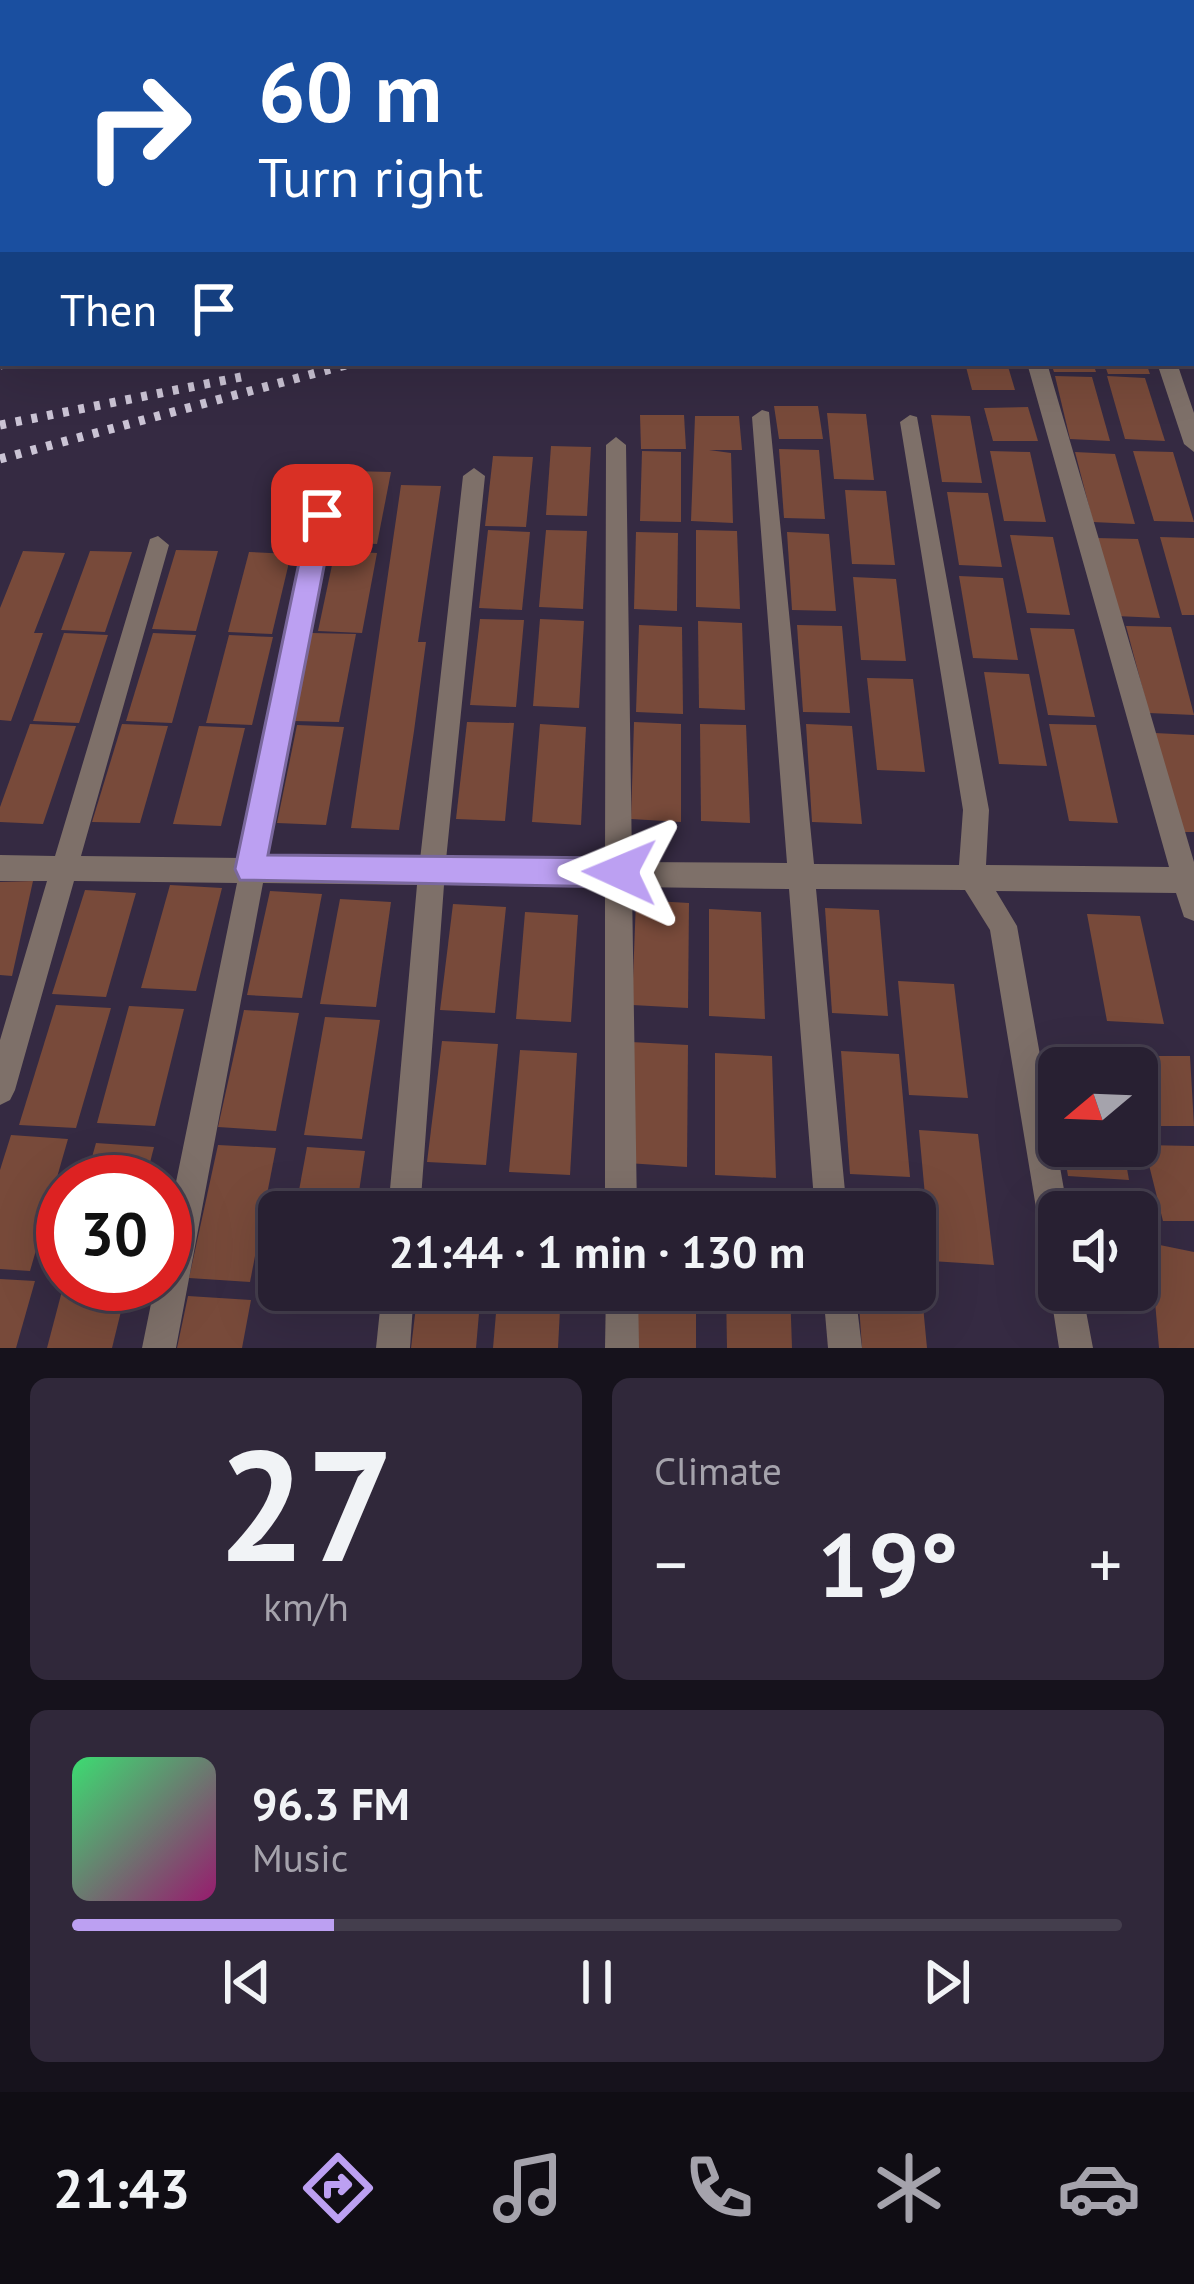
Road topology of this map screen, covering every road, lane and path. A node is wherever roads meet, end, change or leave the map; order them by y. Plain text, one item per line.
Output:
1 (1038, 366) edge
2 (1168, 366) edge
3 (762, 417) dead end
4 (910, 422) dead end
5 (1194, 444) edge
6 (616, 445) dead end
7 (475, 476) dead end
8 (322, 515) dead end
9 (158, 545) dead end
10 (0, 868) edge
11 (66, 868) junction
12 (250, 869) junction
13 (432, 871) junction
14 (620, 872) junction
15 (798, 875) junction
16 (971, 878) junction
17 (1192, 889) edge
18 (0, 1090) edge
19 (406, 1191) edge
20 (621, 1191) edge
21 (829, 1191) edge
22 (1049, 1191) edge
23 (396, 1311) edge
24 (622, 1311) edge
25 (841, 1311) edge
26 (1070, 1311) edge
27 (159, 1348) edge
28 (393, 1348) edge
29 (622, 1348) edge
30 (844, 1348) edge
31 (1076, 1348) edge

1 - 17 street
2 - 5 street
3 - 15 street
4 - 16 street
6 - 14 street
7 - 13 street
8 - 12 street
9 - 11 street
10 - 11 street
11 - 12 street
11 - 18 street
12 - 13 street
12 - 27 street
13 - 14 street
13 - 19 street
14 - 15 street
14 - 20 street
15 - 16 street
15 - 21 street
16 - 17 street
16 - 22 street
23 - 28 street
24 - 29 street
25 - 30 street
26 - 31 street

